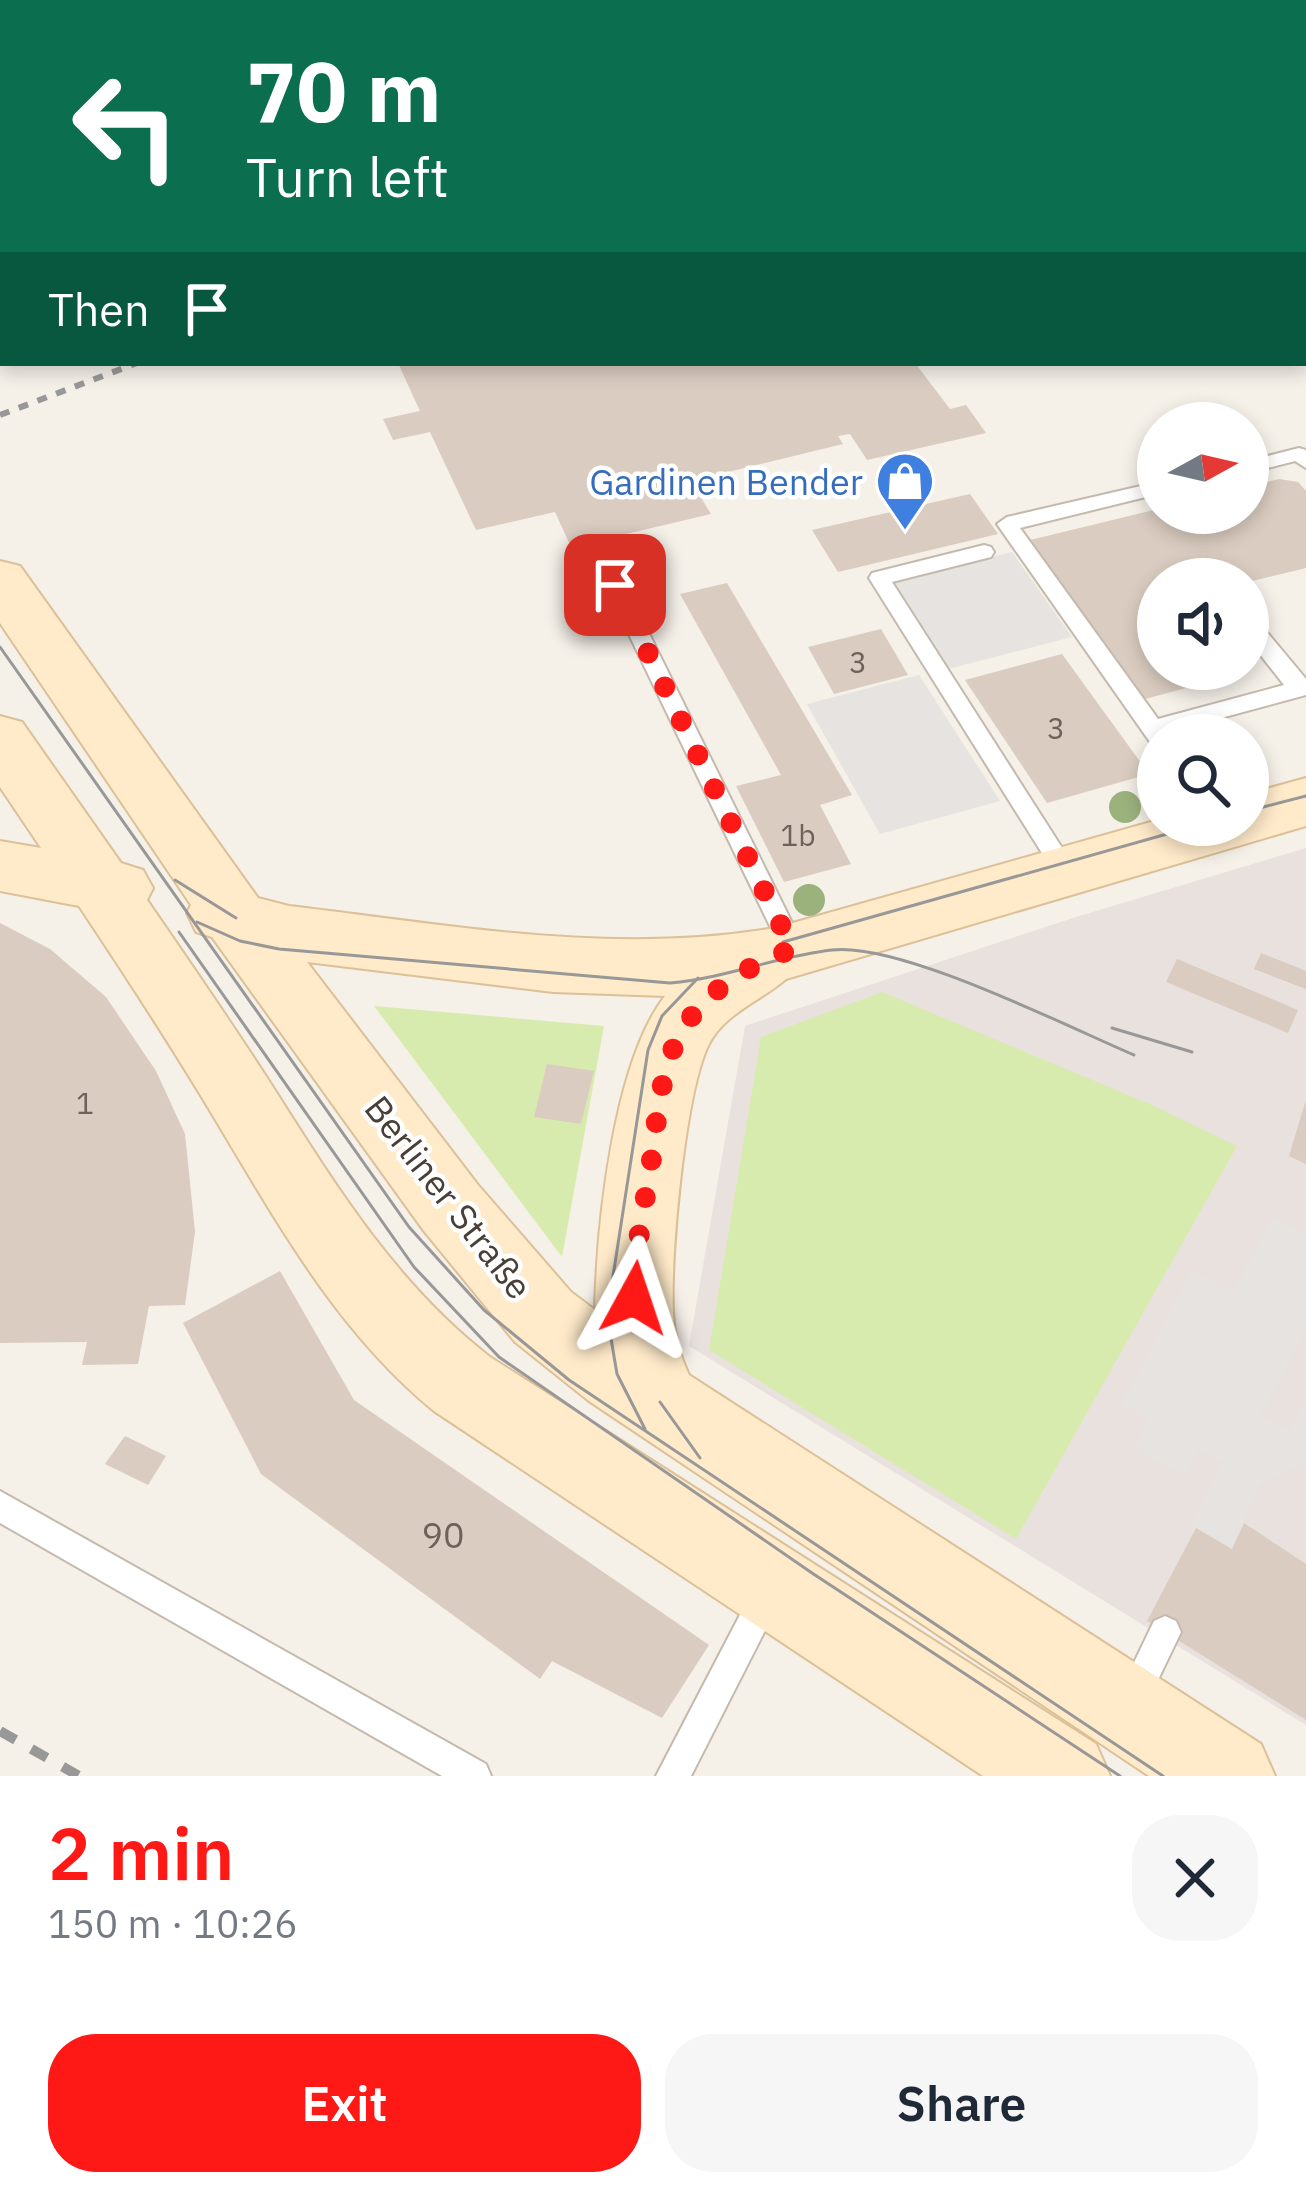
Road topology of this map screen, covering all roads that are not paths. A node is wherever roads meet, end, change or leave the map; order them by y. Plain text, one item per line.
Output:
1 (1269, 462) edge
2 (1306, 462) edge
3 (1137, 493) edge
4 (984, 552) dead end
5 (0, 580) edge
6 (615, 585) dead end
7 (1269, 649) edge
8 (1302, 688) edge
9 (1143, 714) edge
10 (1216, 714) edge
11 (0, 738) edge
12 (1306, 802) edge
13 (1269, 812) edge
14 (1150, 846) edge
15 (0, 866) edge
16 (1065, 871) junction
17 (98, 883) junction
18 (208, 910) junction
19 (784, 952) junction
20 (660, 1402) junction
21 (0, 1506) edge
22 (772, 1584) junction
23 (1166, 1633) dead end
24 (1127, 1710) junction
25 (474, 1776) edge
26 (673, 1776) edge
27 (1064, 1776) edge
28 (1229, 1776) edge

1 - 2 lane
3 - 9 lane
4 - 16 lane
5 - 18 main road, Berliner Straße
6 - 19 lane
7 - 8 lane
8 - 10 lane
11 - 17 main road
12 - 13 main road
14 - 16 main road
15 - 17 main road
16 - 19 main road
17 - 18 main road
17 - 22 main road
18 - 19 main road
18 - 20 main road, Berliner Straße
19 - 20 main road
20 - 24 main road, Berliner Straße
21 - 25 lane
22 - 26 lane
22 - 27 main road
23 - 24 lane
24 - 28 main road, Berliner Straße

